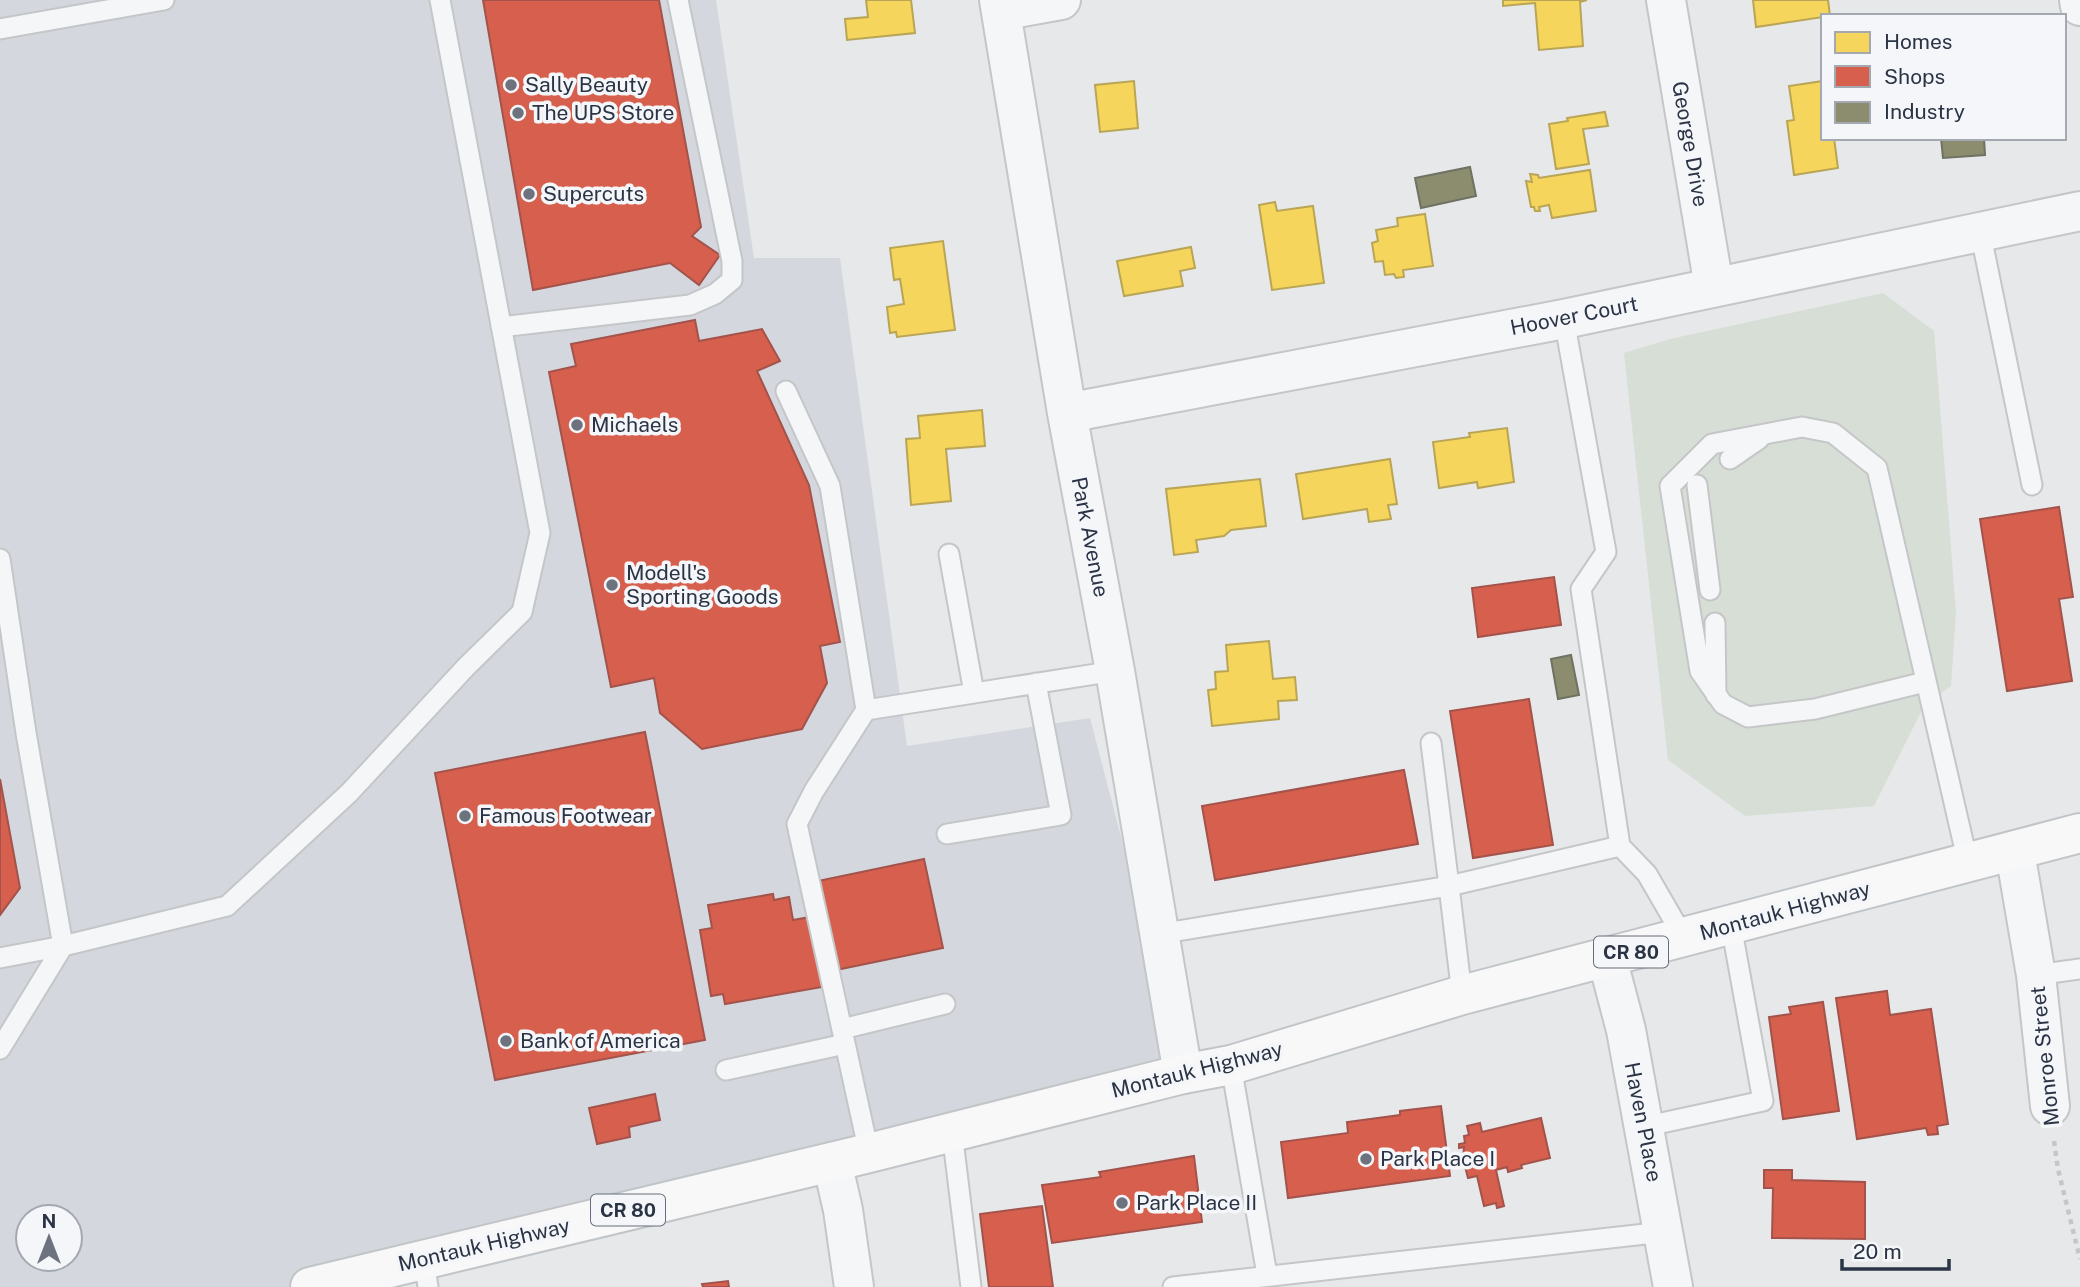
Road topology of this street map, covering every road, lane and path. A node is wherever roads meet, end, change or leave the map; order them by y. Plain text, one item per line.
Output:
1 (164, 0) edge
2 (440, 0) edge
3 (678, 0) edge
4 (1062, 0) edge
5 (1666, 0) edge
6 (2079, 0) edge
7 (1000, 6) edge
8 (2080, 6) edge
9 (0, 29) edge
10 (2080, 211) edge
11 (1980, 231) junction
12 (1714, 287) junction
13 (1564, 319) junction
14 (500, 327) junction
15 (786, 391) dead end
16 (1067, 413) junction
17 (1765, 434) junction
18 (1730, 459) dead end
19 (1697, 485) dead end
20 (2032, 485) dead end
21 (949, 554) dead end
22 (0, 559) edge
23 (1710, 590) dead end
24 (1715, 623) dead end
25 (1115, 671) junction
26 (1926, 682) junction
27 (1036, 683) junction
28 (974, 693) junction
29 (1716, 695) junction
30 (866, 710) junction
31 (1431, 743) dead end
32 (2080, 833) edge
33 (947, 834) dead end
34 (1620, 846) junction
35 (2015, 852) junction
36 (1968, 863) junction
37 (1449, 886) junction
38 (1731, 925) junction
39 (1159, 934) junction
40 (1684, 938) junction
41 (63, 946) junction
42 (0, 958) edge
43 (1607, 958) junction
44 (2080, 969) edge
45 (2036, 975) junction
46 (1462, 995) junction
47 (945, 1004) dead end
48 (844, 1036) junction
49 (0, 1049) edge
50 (1231, 1065) junction
51 (726, 1070) dead end
52 (1183, 1074) junction
53 (2050, 1106) joint
54 (1643, 1127) junction
55 (952, 1132) junction
56 (869, 1153) junction
57 (832, 1162) junction
58 (1663, 1232) junction
59 (2080, 1259) edge
60 (426, 1273) edge
61 (1267, 1275) junction
62 (310, 1287) edge
63 (854, 1287) edge
64 (971, 1287) edge
65 (1173, 1287) edge
66 (1673, 1287) edge

1 - 9 lane
2 - 14 lane
3 - 14 lane
4 - 7 street
5 - 12 street, George Drive
6 - 8 street
7 - 16 street, Park Avenue
10 - 11 street, Hoover Court
11 - 12 street, Hoover Court
11 - 20 lane
12 - 13 street, Hoover Court
13 - 16 street, Hoover Court
13 - 34 lane
14 - 41 lane
15 - 30 lane
16 - 25 street, Park Avenue
17 - 18 lane
17 - 26 lane
17 - 29 lane
19 - 23 lane
21 - 28 lane
22 - 41 lane
24 - 29 lane
25 - 27 lane
25 - 39 street, Park Avenue
26 - 29 lane
26 - 36 lane
27 - 28 lane
27 - 33 lane
28 - 30 lane
30 - 48 lane
31 - 37 lane
32 - 35 main road, Montauk Highway / CR 80
34 - 37 lane
34 - 40 lane
35 - 36 main road, Montauk Highway / CR 80
35 - 45 street, Monroe Street
36 - 38 main road, Montauk Highway / CR 80
37 - 39 lane
37 - 46 lane
38 - 40 main road, Montauk Highway / CR 80
38 - 54 lane
39 - 52 street, Park Avenue
40 - 43 main road, Montauk Highway / CR 80
41 - 42 lane
41 - 49 lane
43 - 46 main road, Montauk Highway / CR 80
43 - 54 street, Haven Place
44 - 45 lane
45 - 53 street, Monroe Street
46 - 50 main road, Montauk Highway / CR 80
47 - 48 lane
48 - 51 lane
48 - 56 lane
50 - 52 main road, Montauk Highway / CR 80
50 - 61 lane
52 - 55 main road, Montauk Highway / CR 80
53 - 59 path, Monroe Street
54 - 58 street, Haven Place
55 - 56 main road, Montauk Highway / CR 80
55 - 64 lane
56 - 57 main road, Montauk Highway / CR 80
57 - 60 main road, Montauk Highway / CR 80
57 - 63 street
58 - 61 lane
58 - 66 street, Haven Place
60 - 62 main road, Montauk Highway / CR 80
61 - 65 lane

